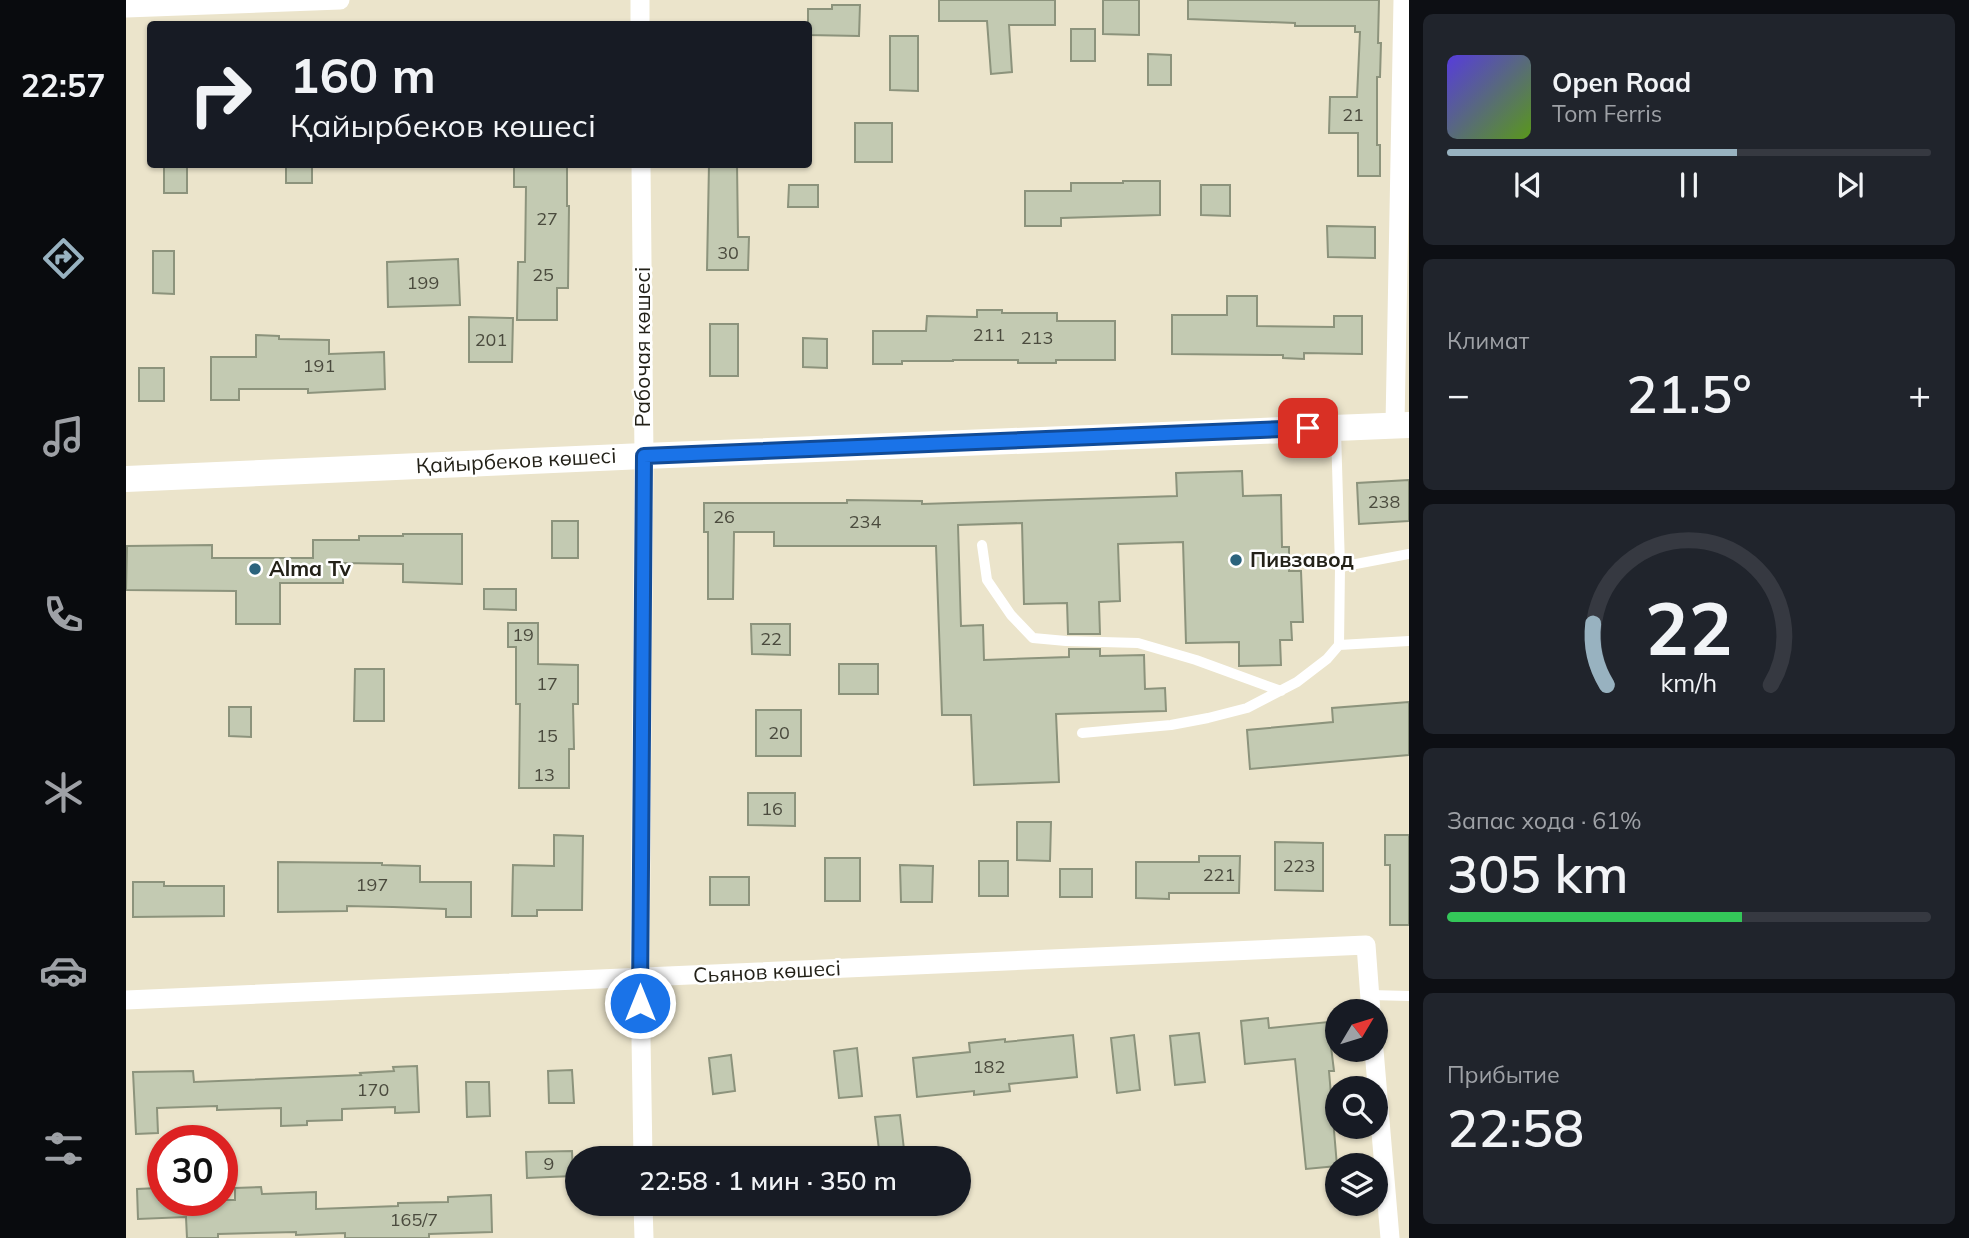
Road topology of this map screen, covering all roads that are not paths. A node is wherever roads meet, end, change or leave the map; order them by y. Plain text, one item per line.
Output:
1 (340, 0) edge
2 (640, 0) edge
3 (1403, 0) edge
4 (126, 8) edge
5 (640, 21) edge
6 (641, 168) edge
7 (1402, 425) edge
8 (1336, 427) junction
9 (644, 456) junction
10 (126, 479) edge
11 (982, 545) dead end
12 (1409, 554) edge
13 (1340, 567) junction
14 (1409, 640) edge
15 (1339, 645) junction
16 (1281, 691) junction
17 (1082, 733) dead end
18 (640, 977) junction
19 (1409, 996) edge
20 (1371, 999) edge
21 (126, 1000) edge
22 (1388, 1000) edge
23 (1375, 1062) edge
24 (643, 1146) edge
25 (643, 1216) edge
26 (644, 1238) edge
27 (1390, 1238) edge

1 - 4 street
2 - 5 street
3 - 7 street
6 - 9 street, Рабочая көшесі
7 - 8 main road, Қайырбеков көшесі
8 - 9 main road, Қайырбеков көшесі
8 - 13 lane
9 - 10 main road, Қайырбеков көшесі
9 - 18 street, Рабочая көшесі
11 - 16 lane
12 - 13 lane
13 - 15 lane
14 - 15 lane
15 - 16 lane
16 - 17 lane
18 - 20 street, Сьянов көшесі
18 - 21 street, Сьянов көшесі
18 - 24 street, Рабочая көшесі
19 - 22 lane
23 - 27 street
25 - 26 street

